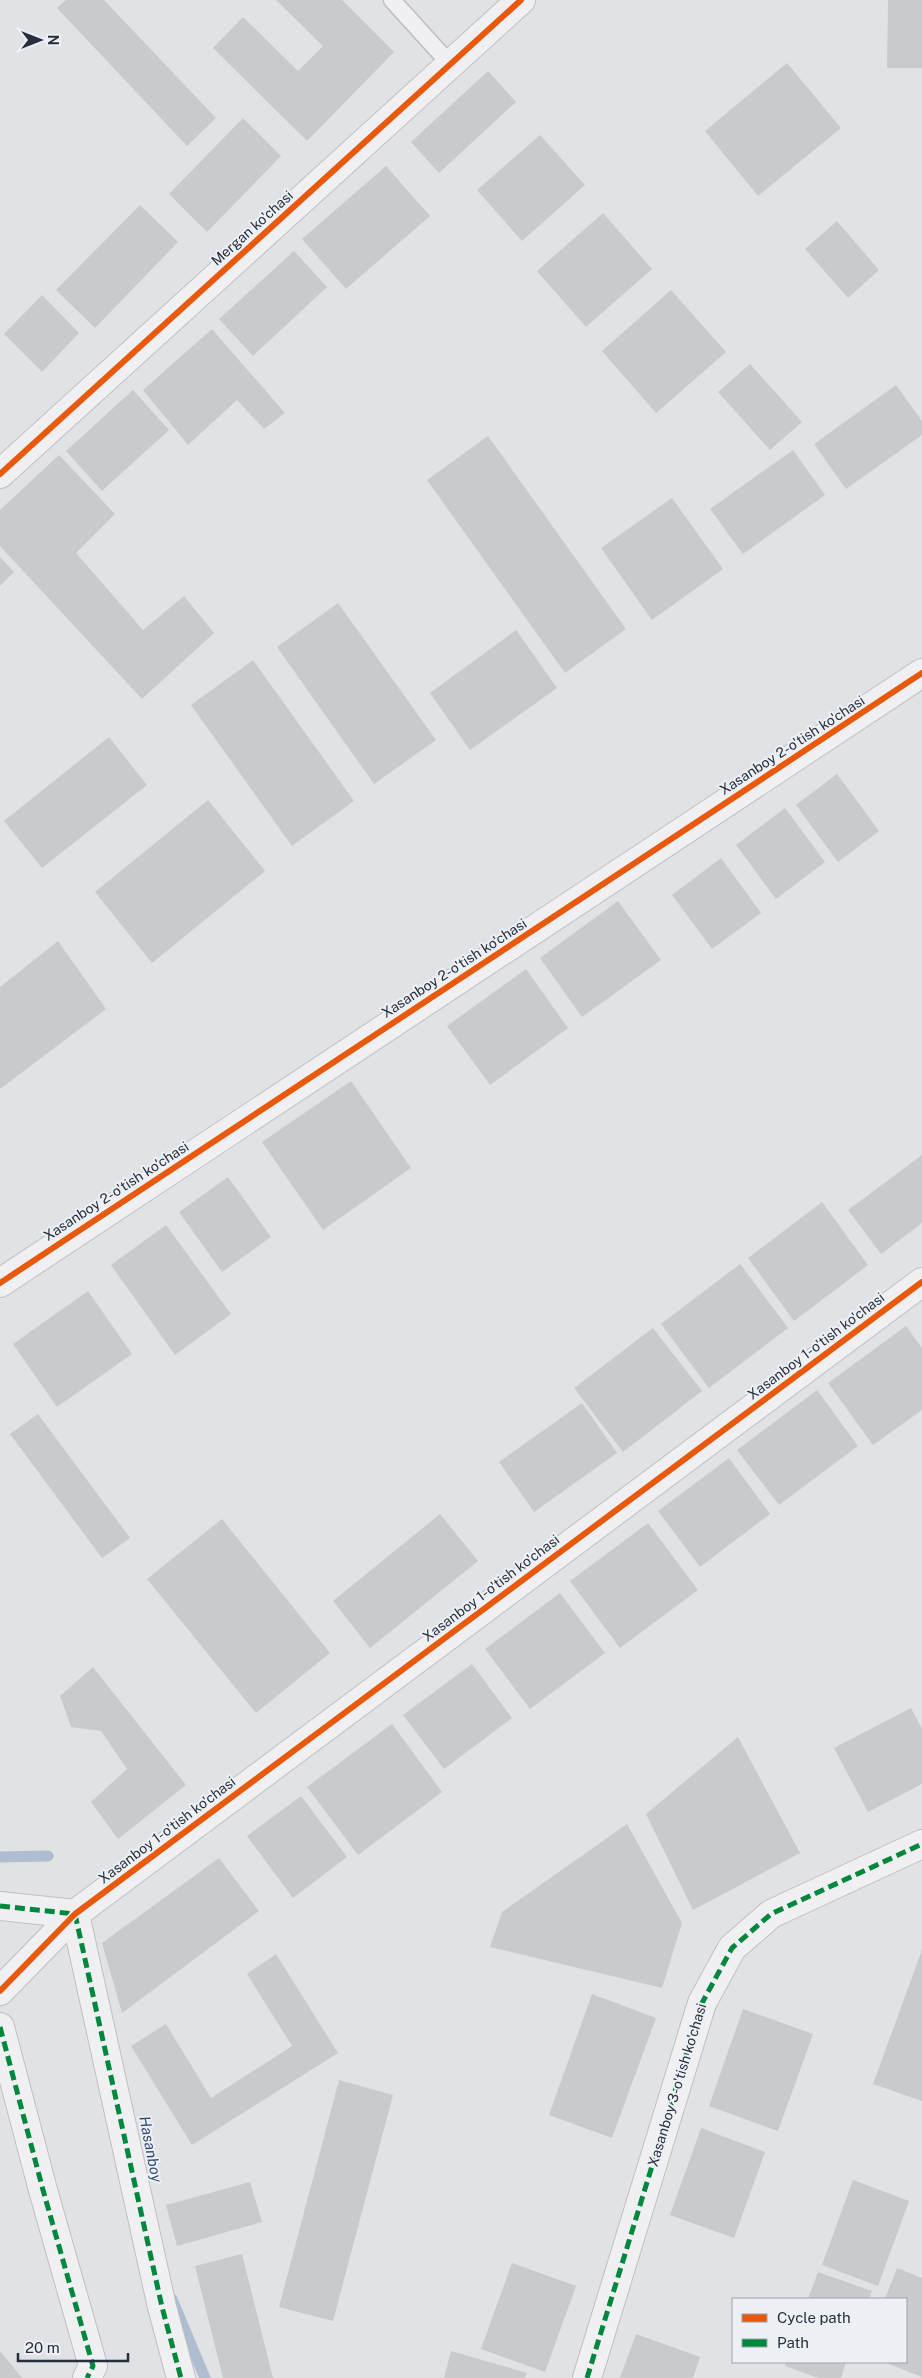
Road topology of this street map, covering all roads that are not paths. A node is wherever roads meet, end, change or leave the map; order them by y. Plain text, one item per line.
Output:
1 (392, 0) edge
2 (521, 0) edge
3 (450, 64) junction
4 (0, 474) edge
5 (922, 673) edge
6 (922, 1282) edge
7 (0, 1283) edge
8 (922, 1844) edge
9 (0, 1906) edge
10 (75, 1914) junction
11 (0, 1991) edge
12 (0, 2027) edge
13 (87, 2378) edge
14 (181, 2378) edge
15 (587, 2378) edge

1 - 3 lane
2 - 3 street, Mergan ko'chasi
3 - 4 street, Mergan ko'chasi
5 - 7 street, Xasanboy 2-o'tish ko'chasi
6 - 10 street, Xasanboy 1-o'tish ko'chasi
8 - 15 street, Xasanboy 3-o'tish ko'chasi
9 - 10 street
10 - 11 street, Xasanboy 1-o'tish ko'chasi
10 - 14 street
12 - 13 street

